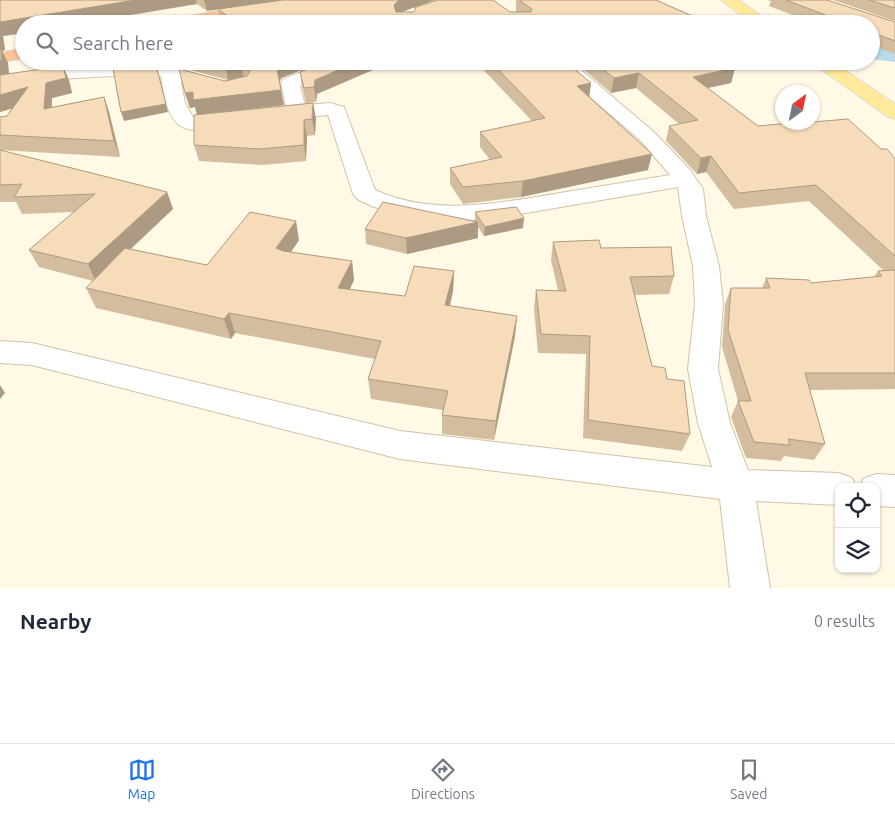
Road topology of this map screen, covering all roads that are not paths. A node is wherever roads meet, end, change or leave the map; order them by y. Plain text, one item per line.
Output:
1 (330, 0) edge
2 (729, 0) edge
3 (222, 15) edge
4 (751, 15) edge
5 (15, 55) edge
6 (0, 58) edge
7 (110, 70) edge
8 (159, 70) edge
9 (324, 70) edge
10 (570, 70) edge
11 (832, 70) edge
12 (170, 73) junction
13 (202, 82) edge
14 (0, 84) edge
15 (297, 112) junction
16 (895, 113) edge
17 (685, 179) junction
18 (0, 352) edge
19 (736, 485) junction
20 (835, 489) edge
21 (880, 490) edge
22 (895, 491) edge
23 (750, 588) edge

1 - 3 highway
2 - 4 main road
5 - 6 highway
7 - 14 lane
8 - 12 lane
9 - 15 lane
10 - 17 lane
11 - 16 main road
12 - 13 lane
12 - 15 lane
15 - 17 lane
17 - 19 lane
18 - 19 lane
19 - 20 lane
19 - 23 lane
21 - 22 lane

